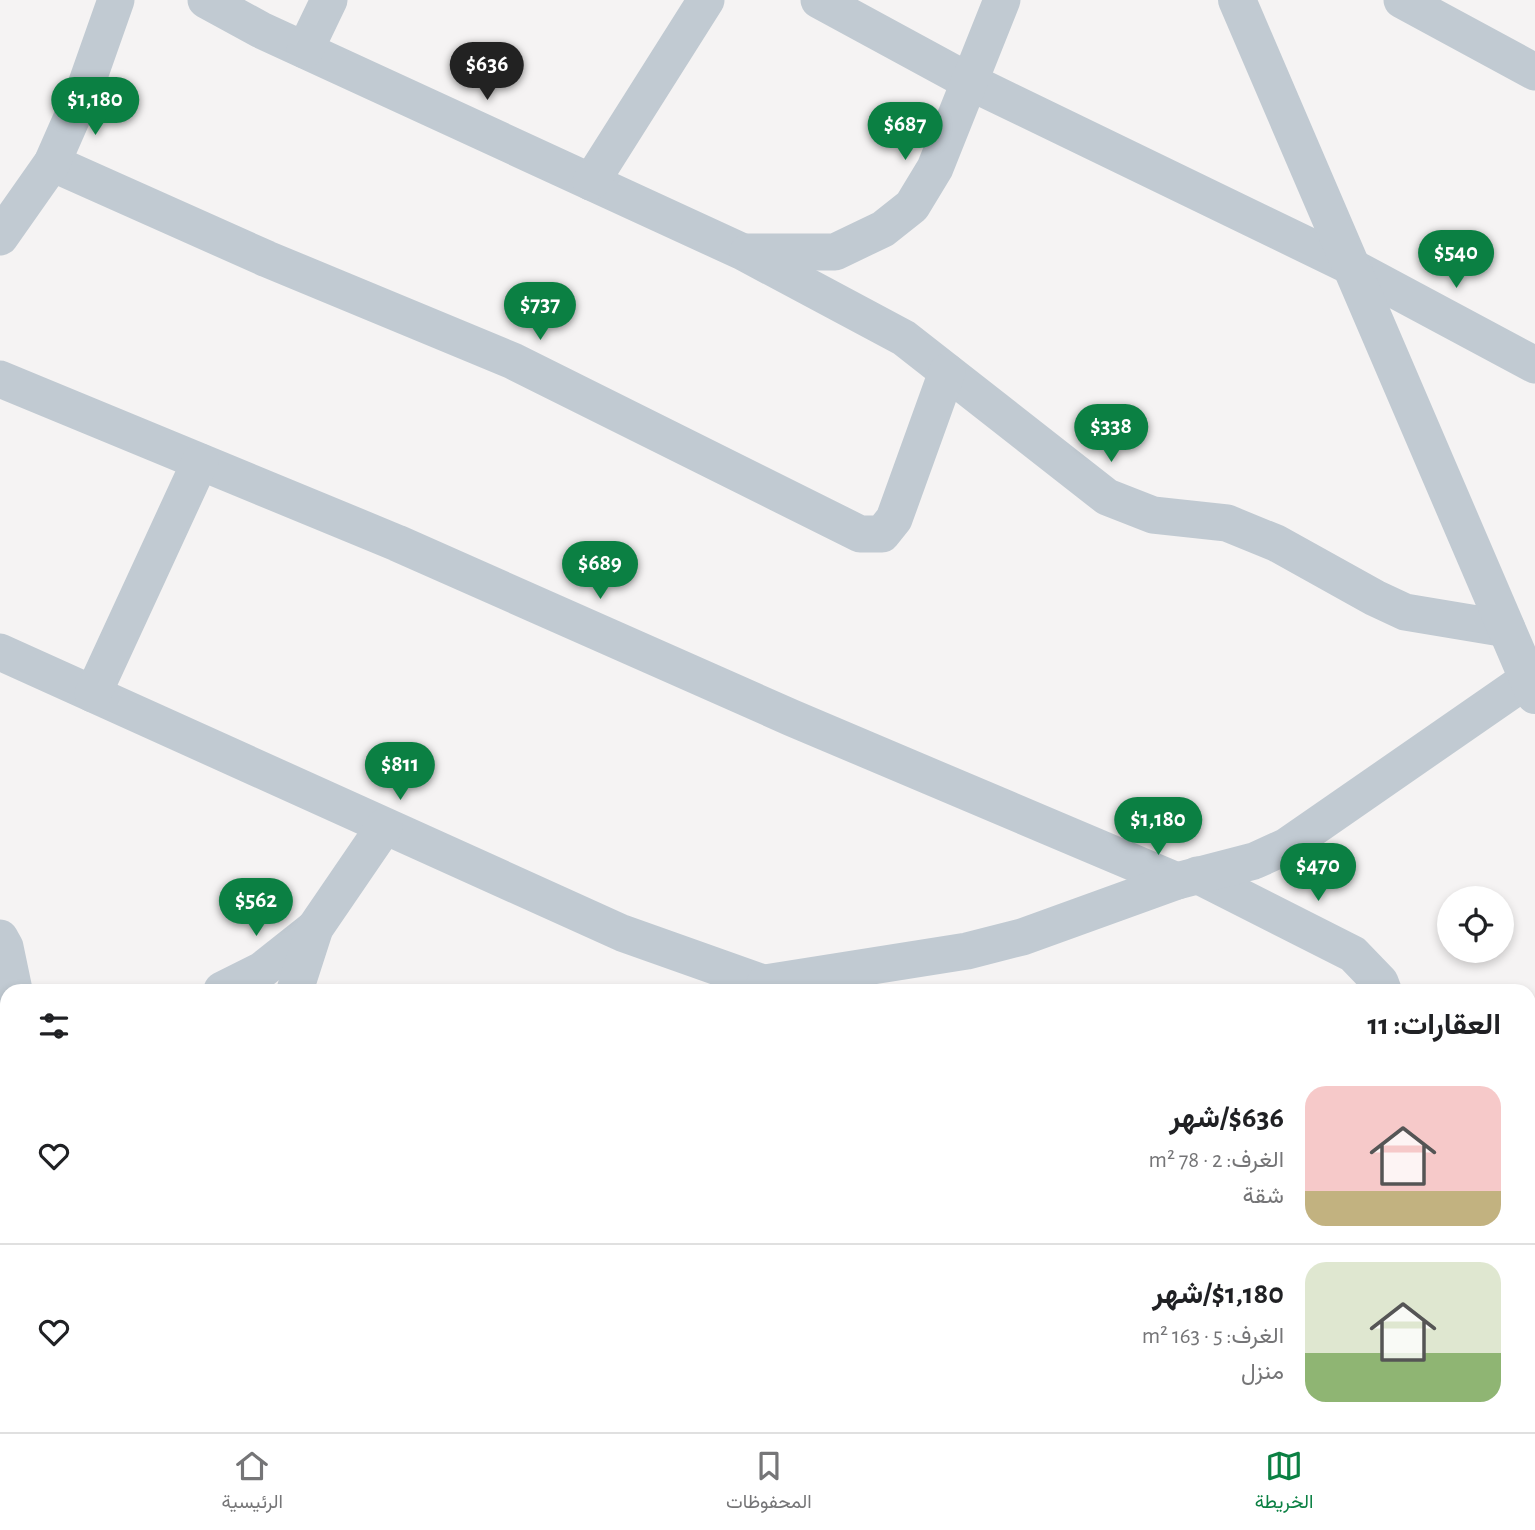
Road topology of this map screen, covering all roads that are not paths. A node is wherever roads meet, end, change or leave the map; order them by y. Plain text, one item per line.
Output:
1 (116, 0) edge
2 (206, 0) edge
3 (329, 0) edge
4 (706, 0) edge
5 (819, 0) edge
6 (1002, 0) edge
7 (1402, 0) edge
8 (1239, 1) edge
9 (305, 50) junction
10 (1535, 72) edge
11 (970, 82) junction
12 (52, 163) junction
13 (591, 182) junction
14 (0, 237) edge
15 (743, 252) junction
16 (1350, 266) junction
17 (1535, 365) edge
18 (947, 372) junction
19 (0, 379) edge
20 (200, 462) junction
21 (1507, 629) junction
22 (0, 652) edge
23 (1533, 685) edge
24 (93, 694) junction
25 (384, 827) junction
26 (1187, 878) junction
27 (315, 928) junction
28 (0, 938) edge
29 (13, 984) edge
30 (234, 984) edge
31 (297, 984) edge
32 (766, 984) edge
33 (790, 984) edge
34 (1381, 984) edge

1 - 12 street
2 - 9 street
3 - 9 street
4 - 13 street
5 - 11 street
6 - 11 street
7 - 10 street
8 - 16 street
9 - 13 street
11 - 15 street
11 - 16 street
12 - 14 street
12 - 18 street
13 - 15 street
15 - 18 street
16 - 17 street
16 - 21 street
18 - 21 street
19 - 20 street
20 - 24 street
20 - 26 street
21 - 23 street
22 - 24 street
23 - 26 street
24 - 25 street
25 - 27 street
25 - 32 street
26 - 33 street
26 - 34 street
27 - 30 street
27 - 31 street
28 - 29 street

